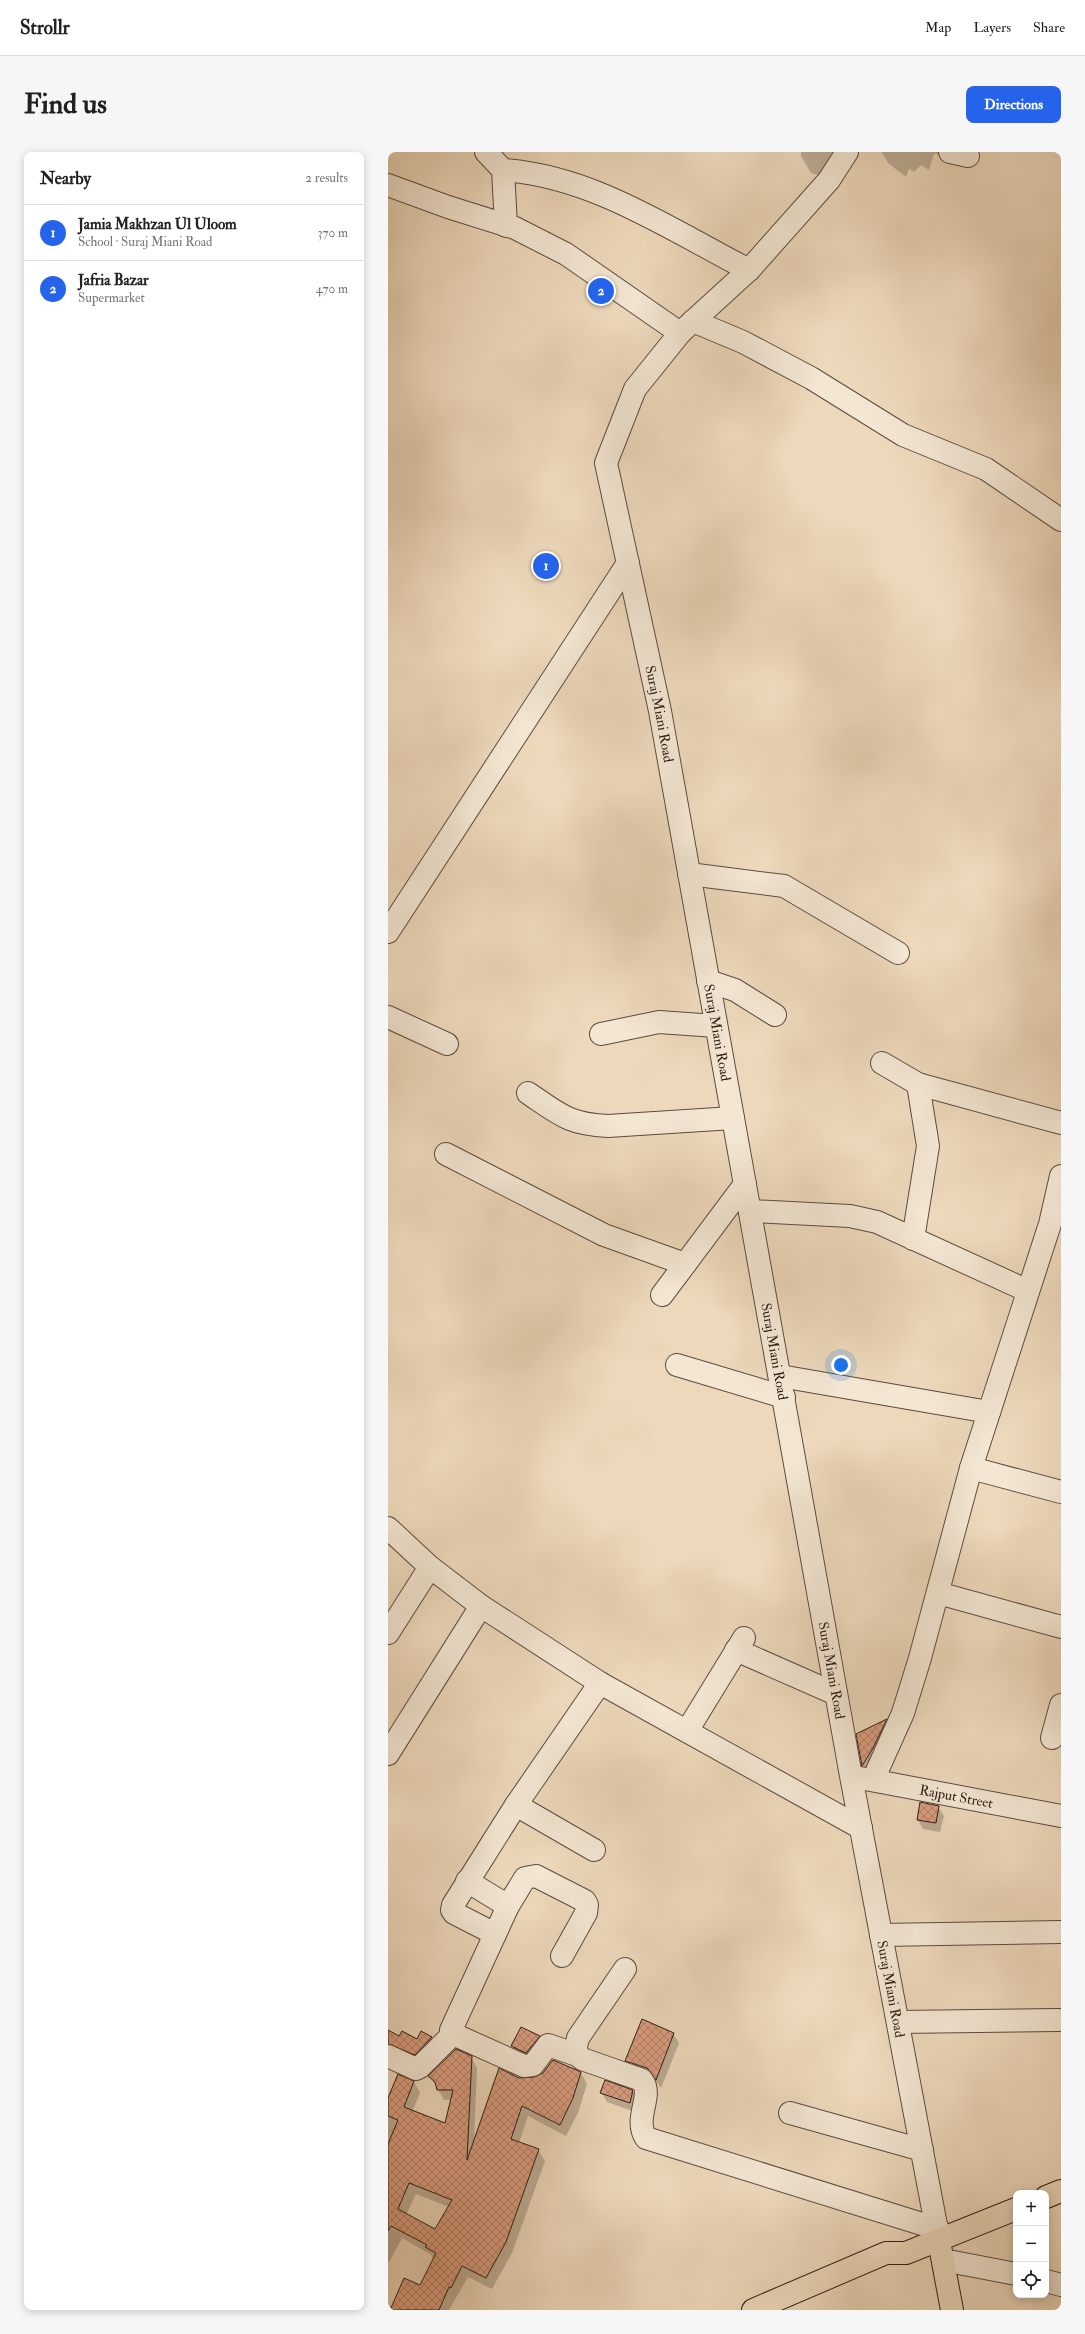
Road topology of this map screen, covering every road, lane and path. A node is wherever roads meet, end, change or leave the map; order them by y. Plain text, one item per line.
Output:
1 (486, 152) edge
2 (847, 152) edge
3 (503, 170) junction
4 (388, 185) edge
5 (506, 226) junction
6 (749, 270) junction
7 (686, 327) junction
8 (1061, 520) edge
9 (628, 563) junction
10 (689, 874) junction
11 (388, 932) edge
12 (898, 954) dead end
13 (708, 981) junction
14 (774, 1015) dead end
15 (388, 1017) edge
16 (716, 1026) junction
17 (601, 1034) dead end
18 (447, 1044) dead end
19 (882, 1063) dead end
20 (918, 1084) junction
21 (528, 1094) dead end
22 (733, 1118) junction
23 (1061, 1124) edge
24 (446, 1154) dead end
25 (1061, 1176) edge
26 (745, 1184) junction
27 (750, 1211) junction
28 (1055, 1226) edge
29 (913, 1239) junction
30 (686, 1264) junction
31 (1028, 1291) junction
32 (662, 1294) dead end
33 (677, 1365) dead end
34 (780, 1376) junction
35 (784, 1397) junction
36 (989, 1412) junction
37 (971, 1468) junction
38 (1061, 1492) edge
39 (388, 1528) edge
40 (430, 1567) junction
41 (938, 1593) junction
42 (482, 1606) junction
43 (1061, 1627) edge
44 (388, 1633) edge
45 (600, 1683) junction
46 (836, 1694) junction
47 (1061, 1705) edge
48 (687, 1732) junction
49 (1052, 1738) dead end
50 (388, 1754) edge
51 (851, 1776) junction
52 (873, 1780) junction
53 (516, 1805) junction
54 (1061, 1816) edge
55 (861, 1828) junction
56 (594, 1850) dead end
57 (467, 1881) junction
58 (508, 1906) junction
59 (1061, 1932) edge
60 (495, 1934) junction
61 (881, 1934) junction
62 (562, 1956) dead end
63 (625, 1969) dead end
64 (1059, 2020) dead end
65 (898, 2022) junction
66 (453, 2034) junction
67 (388, 2056) edge
68 (577, 2056) junction
69 (790, 2113) dead end
70 (922, 2150) junction
71 (1061, 2191) edge
72 (1049, 2196) edge
73 (1013, 2210) edge
74 (940, 2243) junction
75 (906, 2253) junction
76 (1013, 2273) edge
77 (1049, 2282) edge
78 (1061, 2285) edge
79 (752, 2310) edge
80 (789, 2310) edge
81 (952, 2310) edge

1 - 3 street
2 - 6 street
3 - 5 street
3 - 6 street
4 - 5 street
5 - 7 street
6 - 7 street
7 - 8 street
7 - 9 street, Suraj Miani Road
9 - 10 street, Suraj Miani Road
9 - 11 street
10 - 12 street
10 - 13 street, Suraj Miani Road
13 - 14 street
13 - 16 street, Suraj Miani Road
15 - 18 street
16 - 17 street
16 - 22 street, Suraj Miani Road
19 - 20 street
20 - 23 street
20 - 29 street
21 - 22 street
22 - 26 street, Suraj Miani Road
24 - 30 street
25 - 28 street
26 - 27 street, Suraj Miani Road
26 - 30 street
27 - 29 street
27 - 34 street, Suraj Miani Road
28 - 31 street
29 - 31 street
30 - 32 street
31 - 36 street
33 - 35 street
34 - 35 street, Suraj Miani Road
34 - 36 street
35 - 46 street, Suraj Miani Road
36 - 37 street
37 - 38 street
37 - 41 street
39 - 40 street
40 - 42 street
40 - 44 street
41 - 43 street
41 - 52 street
42 - 45 street
42 - 50 street
45 - 48 street
45 - 53 street
46 - 48 street
46 - 51 street, Suraj Miani Road
47 - 49 street
48 - 55 street
51 - 52 street, Rajput Street
51 - 55 street, Suraj Miani Road
52 - 54 street, Rajput Street
53 - 56 street
53 - 57 street
55 - 61 street, Suraj Miani Road
57 - 58 street
57 - 60 street
58 - 60 street
58 - 62 street
59 - 61 street
60 - 66 street
61 - 65 street, Suraj Miani Road
63 - 68 street
64 - 65 street
65 - 70 street, Suraj Miani Road
66 - 67 street
66 - 68 street
68 - 74 street
69 - 70 street
70 - 74 street, Suraj Miani Road
71 - 72 main road
73 - 74 main road
74 - 75 main road
74 - 76 street
74 - 81 main road
75 - 79 main road
75 - 80 main road
77 - 78 street

